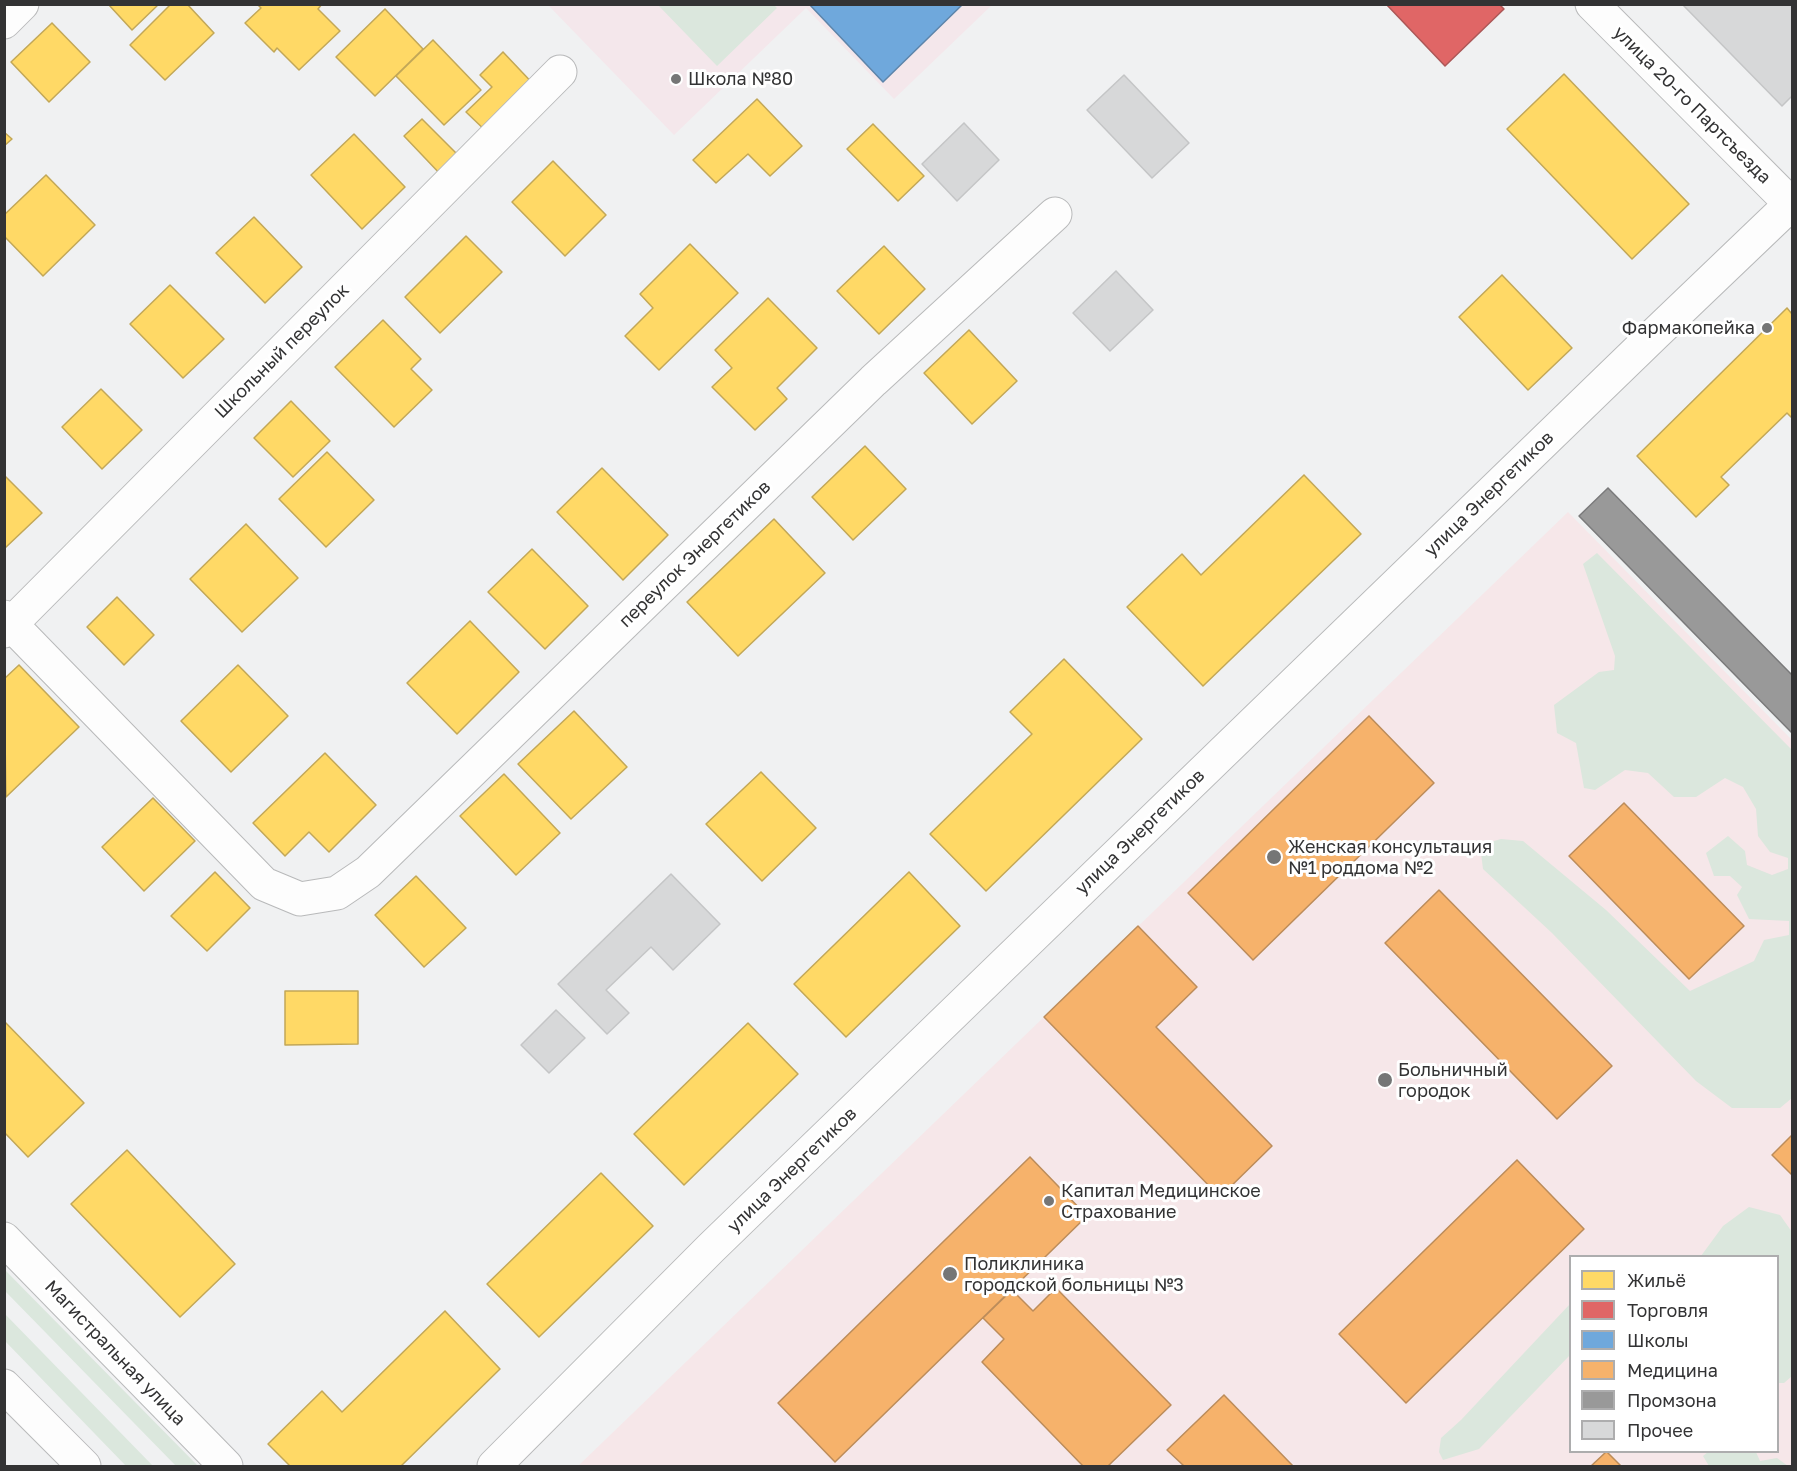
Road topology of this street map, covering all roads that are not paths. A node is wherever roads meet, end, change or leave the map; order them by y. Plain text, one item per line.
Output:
1 (22, 4) edge
2 (1592, 4) edge
3 (4, 22) edge
4 (560, 72) dead end
5 (1792, 204) edge
6 (1055, 214) dead end
7 (7, 624) edge
8 (4, 1239) edge
9 (4, 1386) edge
10 (84, 1467) edge
11 (226, 1467) edge
12 (494, 1467) edge

1 - 3 street
2 - 5 street, улица 20-го Партсъезда
4 - 7 street, Школьный переулок
5 - 12 street, улица Энергетиков
6 - 7 street, переулок Энергетиков
8 - 11 street, Магистральная улица
9 - 10 street

